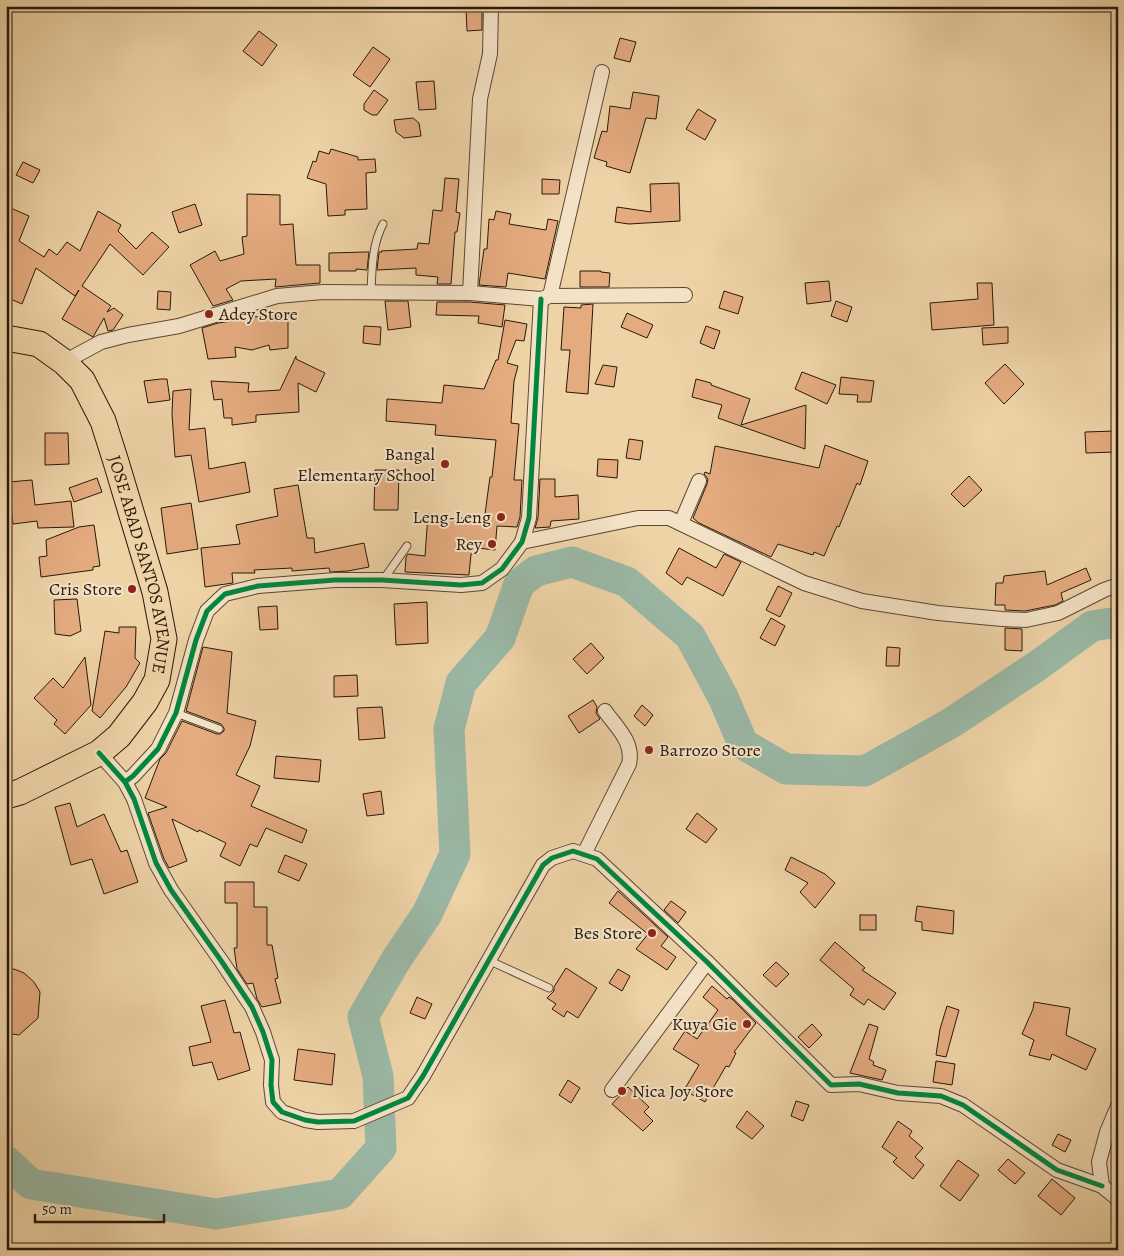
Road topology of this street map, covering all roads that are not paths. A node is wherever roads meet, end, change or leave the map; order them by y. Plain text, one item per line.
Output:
1 (491, 6) edge
2 (602, 72) dead end
3 (383, 224) dead end
4 (371, 292) junction
5 (470, 293) junction
6 (685, 296) dead end
7 (545, 298) junction
8 (6, 338) edge
9 (64, 362) junction
10 (699, 481) dead end
11 (680, 523) junction
12 (522, 542) junction
13 (407, 546) dead end
14 (382, 580) junction
15 (1118, 585) edge
16 (605, 711) dead end
17 (176, 713) junction
18 (219, 729) dead end
19 (99, 753) junction
20 (125, 782) junction
21 (6, 796) edge
22 (584, 854) junction
23 (488, 960) junction
24 (707, 962) junction
25 (549, 988) dead end
26 (612, 1090) dead end
27 (1118, 1106) edge
28 (1102, 1186) junction
29 (1118, 1199) edge

1 - 5 street
2 - 7 street
3 - 4 lane
4 - 5 street
4 - 9 street
5 - 7 street
6 - 7 street
7 - 12 street
8 - 9 highway, JOSE ABAD SANTOS AVENUE
9 - 19 highway, JOSE ABAD SANTOS AVENUE
10 - 11 street
11 - 12 street
11 - 15 street
12 - 14 street
13 - 14 lane
14 - 17 street
16 - 22 street
17 - 18 lane
17 - 20 street
19 - 20 street
19 - 21 highway, JOSE ABAD SANTOS AVENUE
20 - 23 street
22 - 23 street
22 - 24 street
23 - 25 lane
24 - 26 street
24 - 28 street
27 - 28 street
28 - 29 street

